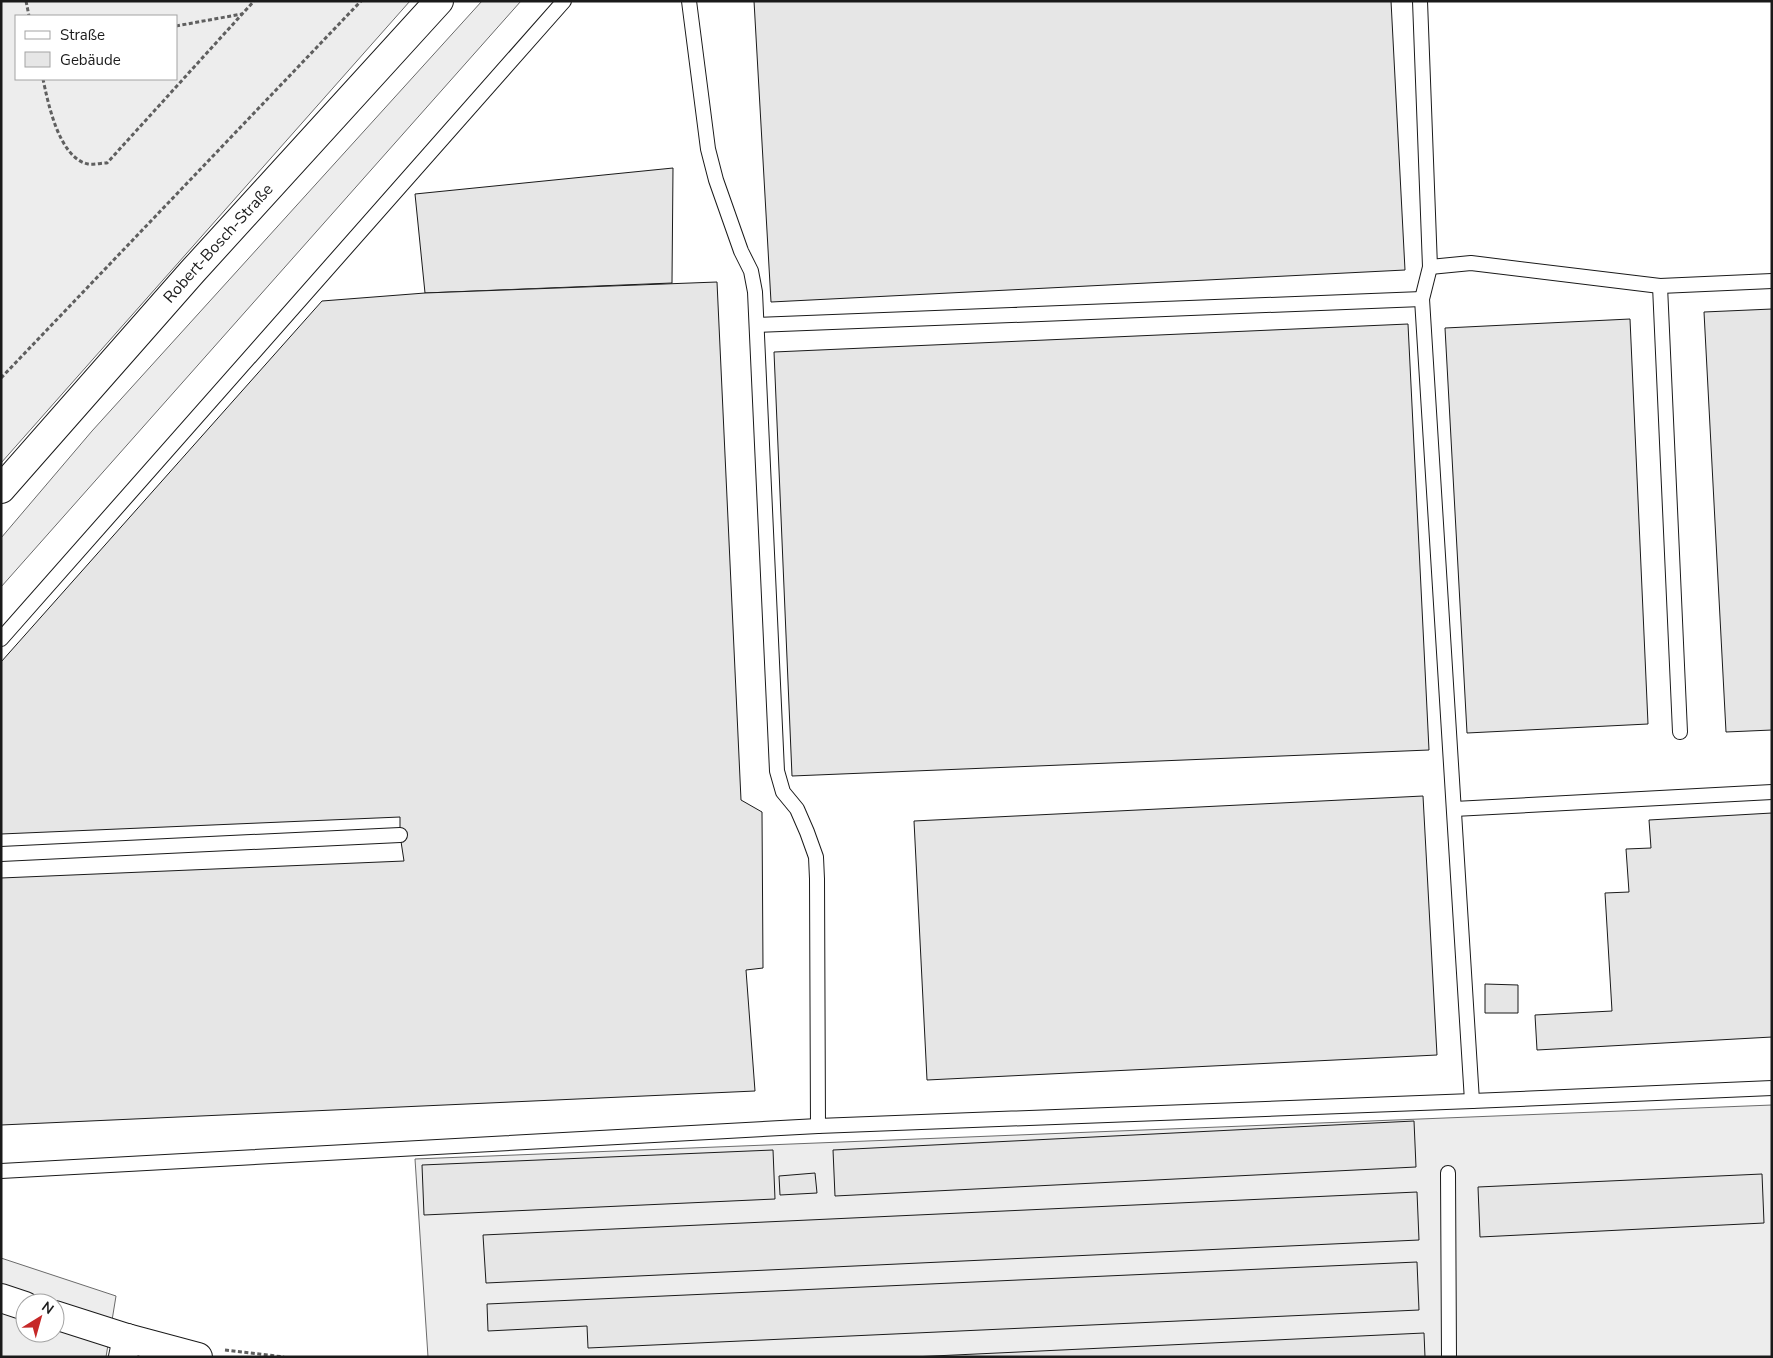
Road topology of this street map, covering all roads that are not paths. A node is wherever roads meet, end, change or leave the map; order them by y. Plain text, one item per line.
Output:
1 (439, 1) edge
2 (564, 1) edge
3 (689, 1) edge
4 (1420, 1) edge
5 (1430, 267) junction
6 (1772, 281) edge
7 (1660, 286) junction
8 (1422, 299) junction
9 (757, 325) junction
10 (1, 489) edge
11 (1, 638) edge
12 (1680, 732) dead end
13 (1772, 792) edge
14 (1454, 810) junction
15 (400, 835) dead end
16 (1, 854) edge
17 (1772, 1088) edge
18 (1472, 1101) junction
19 (818, 1126) junction
20 (1, 1171) edge
21 (1448, 1173) dead end
22 (1, 1298) edge
23 (15, 1303) edge
24 (65, 1321) edge
25 (125, 1348) edge
26 (198, 1357) edge
27 (1449, 1357) edge

1 - 10 main road, Robert-Bosch-Straße
2 - 11 lane
3 - 9 lane
4 - 5 lane
5 - 7 lane
5 - 8 lane
6 - 7 lane
7 - 12 lane
8 - 9 lane
8 - 14 lane
9 - 19 lane
13 - 14 lane
14 - 18 lane
15 - 16 lane
17 - 18 lane
18 - 19 lane
19 - 20 lane
21 - 27 lane
22 - 23 main road
24 - 25 main road
25 - 26 main road

